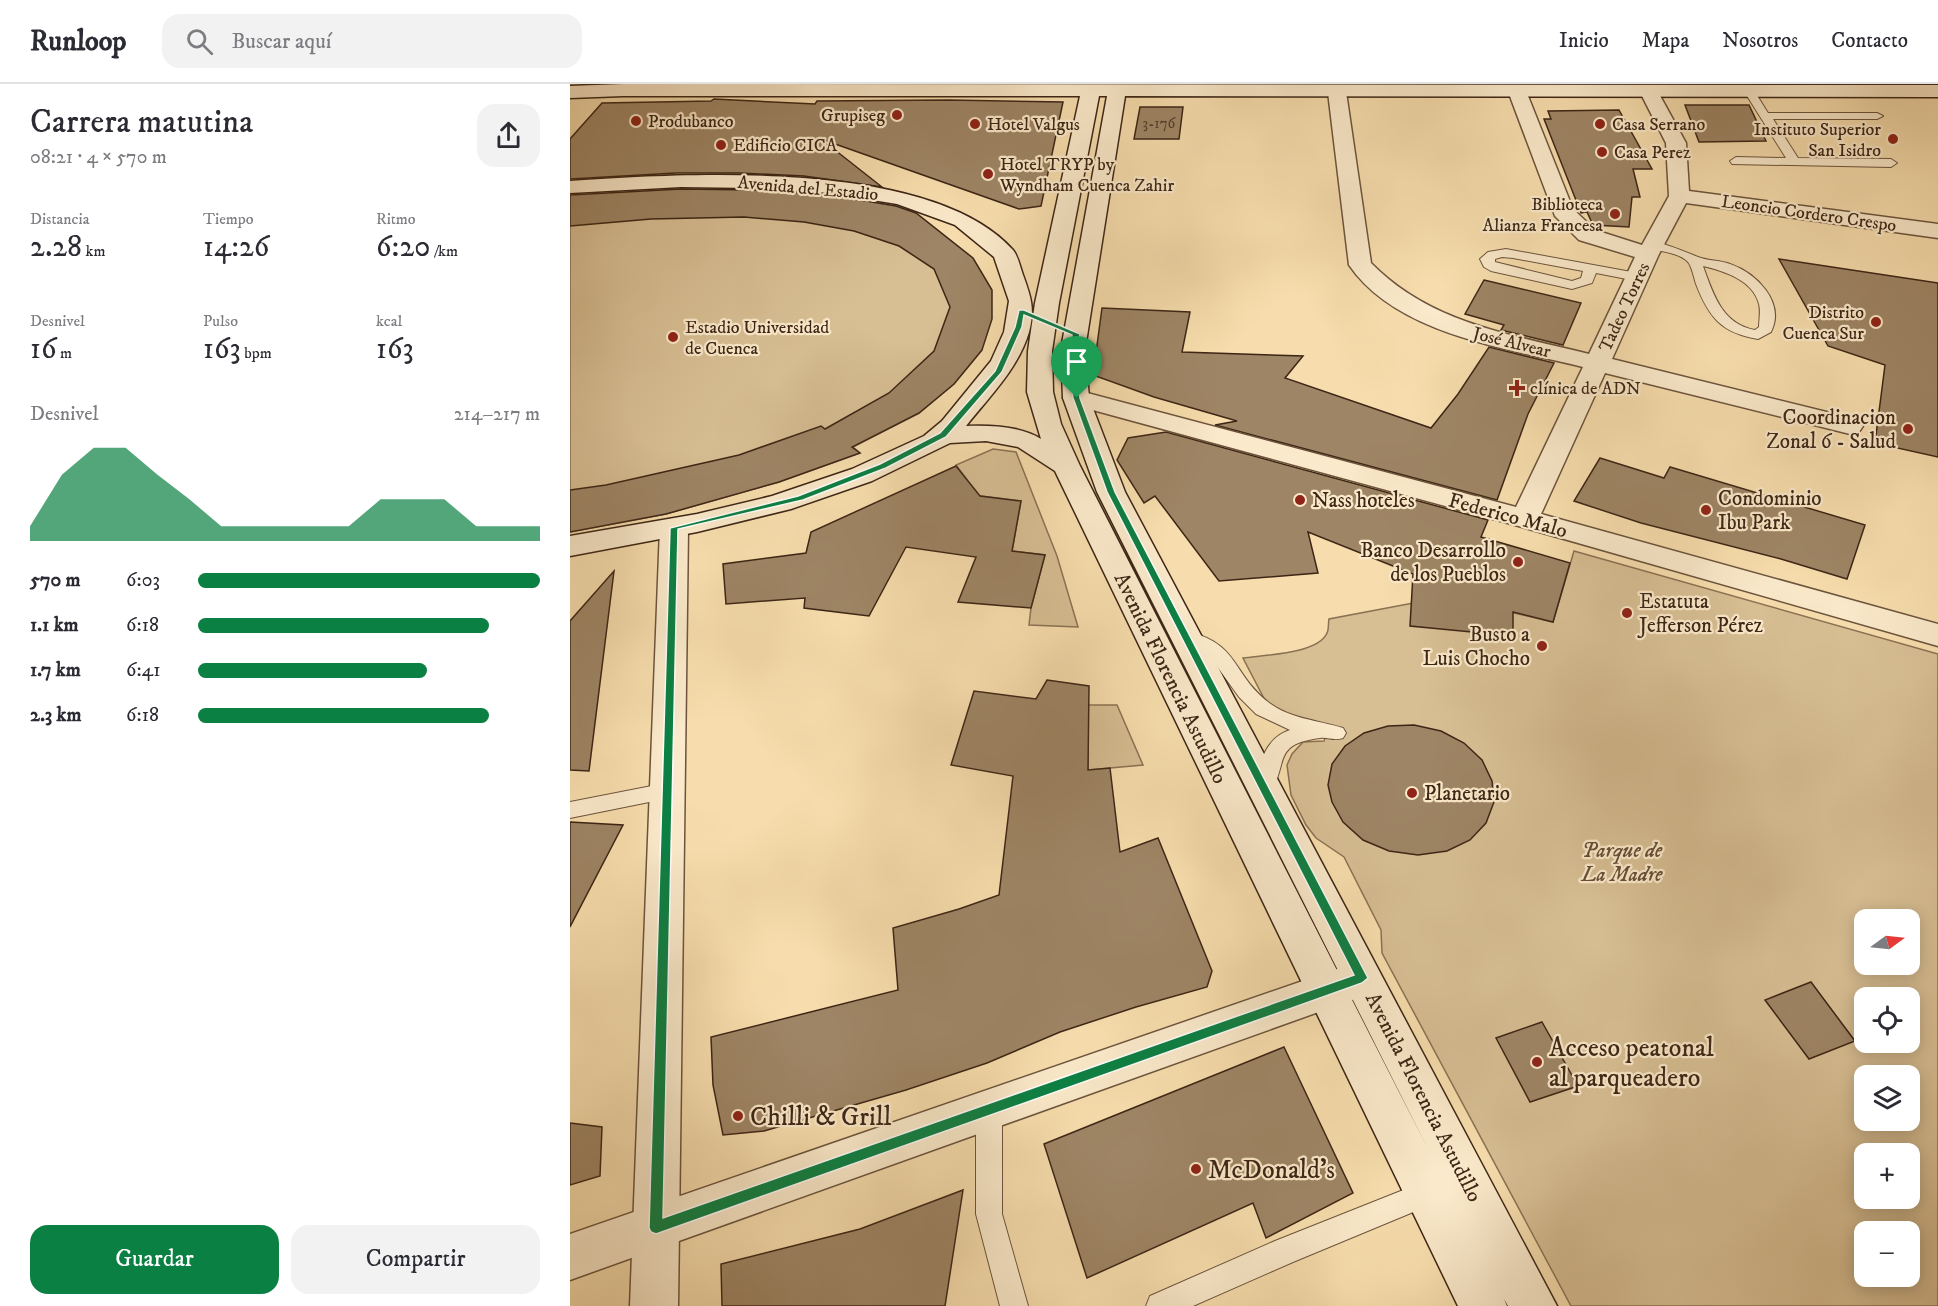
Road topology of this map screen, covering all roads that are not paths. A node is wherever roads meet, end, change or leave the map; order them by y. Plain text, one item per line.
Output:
1 (1091, 88) edge
2 (1118, 88) edge
3 (1797, 88) edge
4 (1517, 91) junction
5 (1749, 91) junction
6 (1938, 91) edge
7 (570, 92) edge
8 (1337, 92) junction
9 (1649, 92) junction
10 (1764, 116) junction
11 (1877, 116) dead end
12 (1736, 161) dead end
13 (1794, 161) junction
14 (1891, 163) dead end
15 (570, 188) edge
16 (1679, 196) junction
17 (1938, 231) edge
18 (1651, 249) junction
19 (1544, 260) junction
20 (1694, 260) junction
21 (1590, 270) junction
22 (1536, 277) junction
23 (1637, 278) junction
24 (1021, 311) junction
25 (1045, 321) junction
26 (1076, 334) junction
27 (1598, 363) junction
28 (1077, 398) junction
29 (1850, 426) dead end
30 (943, 435) junction
31 (1066, 466) junction
32 (1525, 519) junction
33 (674, 528) junction
34 (570, 546) edge
35 (1938, 635) edge
36 (1185, 638) junction
37 (1263, 788) junction
38 (667, 791) junction
39 (570, 810) edge
40 (1344, 985) junction
41 (989, 1110) junction
42 (1426, 1194) junction
43 (656, 1228) junction
44 (570, 1257) edge
45 (654, 1306) edge
46 (1014, 1306) edge
47 (1160, 1306) edge
48 (1483, 1306) edge
49 (1533, 1306) edge

1 - 2 main road
1 - 7 main road
1 - 25 main road, Avenida Florencia Astudillo
2 - 8 main road
2 - 26 main road, Avenida Florencia Astudillo
3 - 5 main road
3 - 6 main road
4 - 8 main road
4 - 9 main road
4 - 18 main road
5 - 9 main road
5 - 10 lane
8 - 27 main road, José Alvear
9 - 16 main road
10 - 11 lane
10 - 13 lane
12 - 13 lane
13 - 14 lane
15 - 24 main road, Avenida del Estadio
16 - 17 main road, Leoncio Cordero Crespo
16 - 18 main road, Tadeo Torres
18 - 20 lane
18 - 23 main road, Tadeo Torres
19 - 21 lane
19 - 22 lane
19 - 22 lane
20 - 20 lane
21 - 22 lane
21 - 23 lane
23 - 27 main road, Tadeo Torres
24 - 25 main road
24 - 30 main road, Avenida del Estadio
25 - 26 main road
25 - 31 main road, Avenida Florencia Astudillo
26 - 28 main road, Avenida Florencia Astudillo
27 - 29 main road, José Alvear
27 - 32 main road, Tadeo Torres
28 - 32 main road, Federico Malo
28 - 36 main road, Avenida Florencia Astudillo
30 - 31 main road
30 - 33 main road, Avenida del Estadio
31 - 40 main road, Avenida Florencia Astudillo
32 - 35 main road, Federico Malo
33 - 34 main road, Avenida del Estadio
33 - 38 main road
36 - 37 main road, Avenida Florencia Astudillo
36 - 37 lane
37 - 40 main road, Avenida Florencia Astudillo
38 - 39 lane
38 - 43 main road
40 - 41 main road
40 - 42 main road, Avenida Florencia Astudillo
40 - 49 main road, Avenida Florencia Astudillo
41 - 43 main road
41 - 46 lane
42 - 47 lane
42 - 48 main road, Avenida Florencia Astudillo
43 - 44 main road
43 - 45 main road

